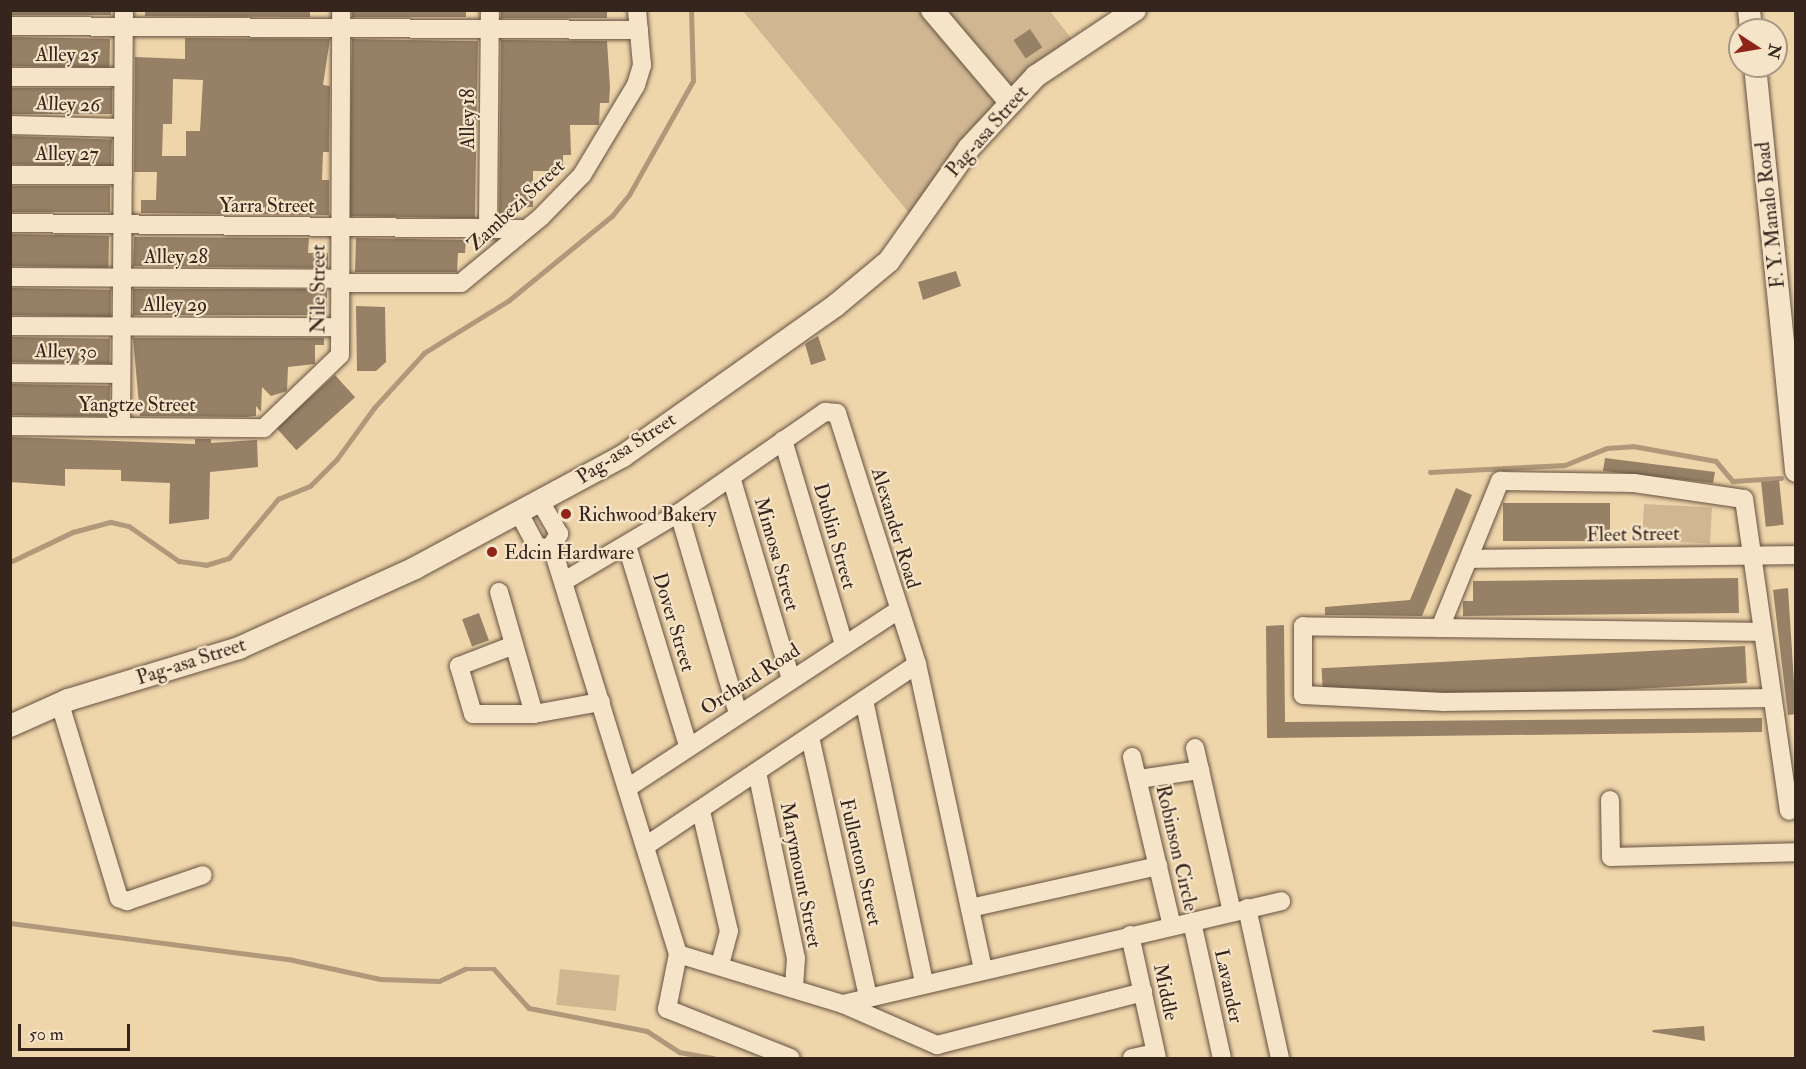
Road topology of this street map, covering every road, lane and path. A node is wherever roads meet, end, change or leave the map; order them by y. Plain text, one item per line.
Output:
1 (341, 10) edge
2 (490, 10) edge
3 (637, 10) edge
4 (932, 10) edge
5 (1135, 10) edge
6 (124, 19) edge
7 (10, 26) edge
8 (341, 30) junction
9 (490, 30) junction
10 (639, 30) junction
11 (10, 77) edge
12 (123, 77) junction
13 (1756, 78) edge
14 (1010, 102) junction
15 (10, 125) edge
16 (123, 128) junction
17 (10, 175) edge
18 (123, 175) junction
19 (10, 223) edge
20 (122, 226) junction
21 (340, 228) junction
22 (488, 229) junction
23 (524, 229) junction
24 (10, 277) edge
25 (122, 278) junction
26 (341, 281) junction
27 (10, 326) edge
28 (122, 326) junction
29 (340, 327) junction
30 (10, 373) edge
31 (121, 374) junction
32 (10, 426) edge
33 (121, 427) junction
34 (264, 428) joint
35 (783, 440) junction
36 (1796, 471) edge
37 (731, 477) junction
38 (540, 501) junction
39 (519, 513) junction
40 (679, 513) junction
41 (627, 546) junction
42 (552, 547) junction
43 (1752, 555) junction
44 (1796, 555) edge
45 (1470, 559) junction
46 (566, 580) junction
47 (499, 592) dead end
48 (897, 611) junction
49 (1440, 628) junction
50 (1762, 632) junction
51 (514, 645) junction
52 (844, 645) junction
53 (917, 664) junction
54 (791, 679) junction
55 (1770, 698) junction
56 (864, 700) junction
57 (601, 702) junction
58 (60, 704) junction
59 (534, 714) junction
60 (738, 714) junction
61 (10, 726) edge
62 (810, 737) junction
63 (688, 746) junction
64 (1195, 748) dead end
65 (1132, 756) dead end
66 (1200, 770) junction
67 (758, 772) junction
68 (1139, 779) junction
69 (629, 788) junction
70 (1610, 800) dead end
71 (701, 811) junction
72 (1789, 811) dead end
73 (647, 845) junction
74 (1796, 852) edge
75 (1158, 866) junction
76 (204, 875) dead end
77 (1281, 901) dead end
78 (970, 908) junction
79 (1239, 910) junction
80 (1192, 922) junction
81 (1172, 926) junction
82 (1130, 935) junction
83 (678, 954) junction
84 (720, 964) junction
85 (983, 970) junction
86 (924, 982) junction
87 (794, 987) junction
88 (1143, 992) junction
89 (867, 996) junction
90 (843, 1004) junction
91 (939, 1052) edge
92 (1156, 1056) edge
93 (791, 1059) edge
94 (1132, 1059) edge
95 (1221, 1059) edge
96 (1280, 1059) edge

1 - 8 street, Nile Street
2 - 9 street, Alley 18
3 - 10 street, Zambezi Street
4 - 14 street
5 - 14 street, Pag-asa Street
6 - 7 street
6 - 8 street
6 - 12 street
8 - 9 street
8 - 21 street, Nile Street
9 - 10 street
9 - 22 street, Alley 18
10 - 23 street, Zambezi Street
11 - 12 street, Alley 25
12 - 16 street
13 - 36 street, F. Y. Manalo Road
14 - 38 street, Pag-asa Street
15 - 16 street, Alley 26
16 - 18 street
17 - 18 street, Alley 27
18 - 20 street
19 - 20 street, Yarra Street
20 - 21 street, Yarra Street
20 - 25 street
21 - 22 street, Yarra Street
21 - 26 street, Nile Street
22 - 23 street, Yarra Street
23 - 26 street, Zambezi Street
24 - 25 street, Alley 28
25 - 26 street, Alley 28
25 - 28 street
26 - 29 street, Nile Street
27 - 28 street, Alley 29
28 - 29 street, Alley 29
28 - 31 street
29 - 34 street, Nile Street
30 - 31 street, Alley 30
31 - 33 street
32 - 33 street, Yangtze Street
33 - 34 street, Yangtze Street
35 - 37 street, Alexander Road
35 - 48 street, Alexander Road
35 - 52 street, Dublin Street
37 - 40 street, Alexander Road
37 - 54 street, Mimosa Street
38 - 39 street, Pag-asa Street
38 - 42 street
39 - 42 street
39 - 58 street, Pag-asa Street
40 - 41 street, Alexander Road
40 - 60 street
41 - 46 street, Alexander Road
41 - 63 street, Dover Street
42 - 46 street
43 - 44 street, Fleet Street
43 - 45 street, Fleet Street
43 - 45 street
43 - 50 street
45 - 49 street
46 - 57 street
47 - 51 street
48 - 52 street, Orchard Road
48 - 53 street, Alexander Road
49 - 50 street
49 - 55 street
50 - 55 street
51 - 59 street
51 - 59 street
52 - 54 street, Orchard Road
53 - 56 street
53 - 78 street, Alexander Road
54 - 60 street, Orchard Road
55 - 72 street
56 - 62 street
56 - 86 street
57 - 59 street
57 - 69 street
58 - 61 street, Pag-asa Street
58 - 76 street
60 - 63 street, Orchard Road
62 - 67 street
62 - 89 street, Fullenton Street
63 - 69 street, Orchard Road
64 - 66 street, Robinson Circle
65 - 68 street, Robinson Circle
66 - 68 street, Robinson Circle
66 - 79 street, Robinson Circle
67 - 71 street
67 - 87 street, Marymount Street
68 - 75 street, Robinson Circle
69 - 73 street
70 - 74 street
71 - 73 street
71 - 84 street
73 - 83 street
75 - 78 street
75 - 81 street, Robinson Circle
77 - 79 street
78 - 85 street, Alexander Road
79 - 80 street
79 - 96 street, Robinson Circle
80 - 81 street
80 - 95 street, Lavander
81 - 82 street
82 - 85 street
82 - 88 street, Middle
83 - 84 street
83 - 93 street
84 - 87 street
85 - 86 street
86 - 89 street
87 - 90 street
88 - 91 street
88 - 92 street, Middle
89 - 90 street
90 - 91 street
92 - 94 street

